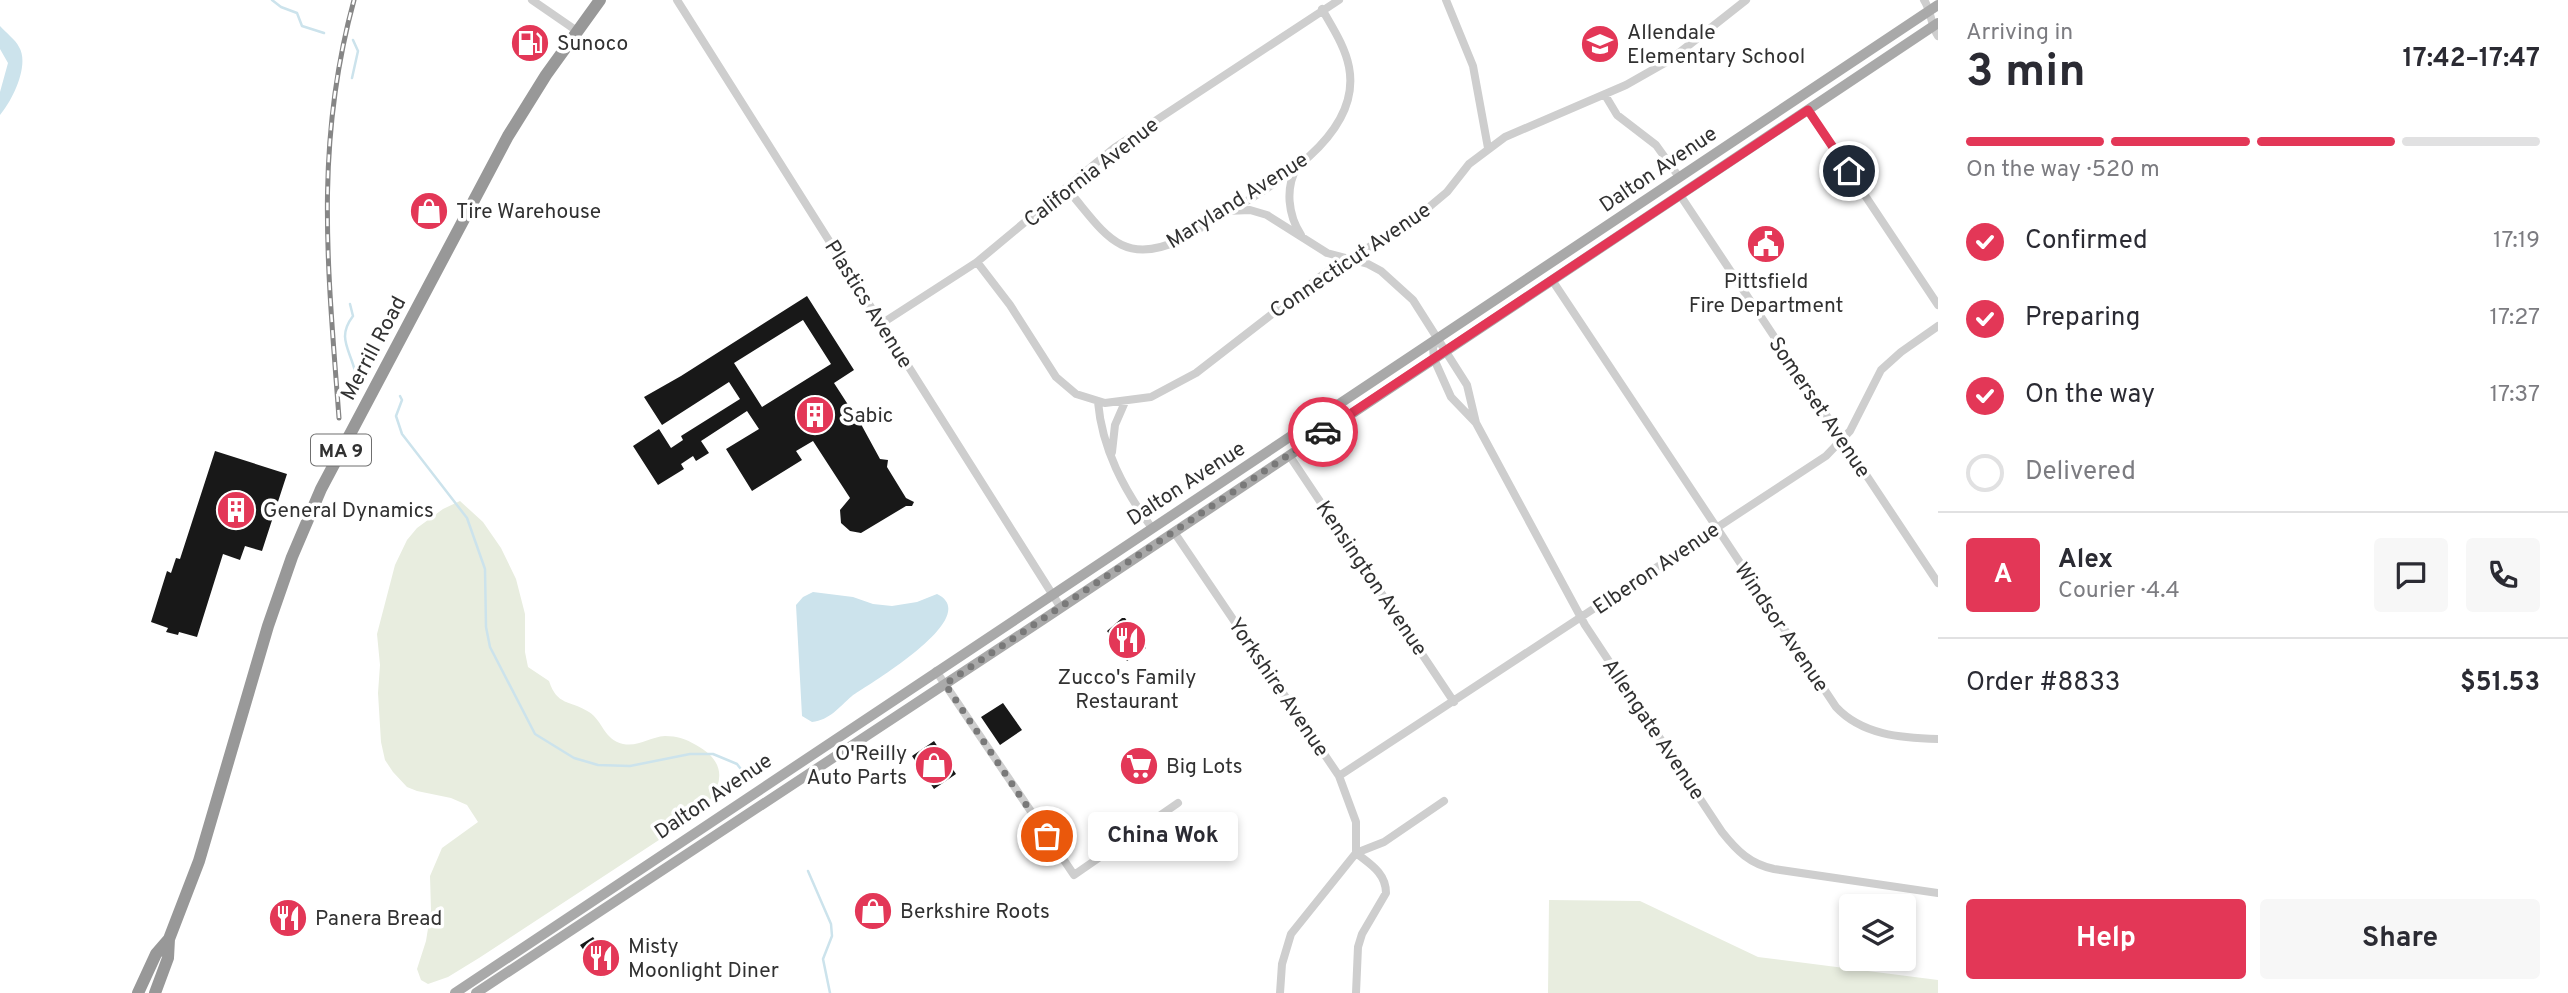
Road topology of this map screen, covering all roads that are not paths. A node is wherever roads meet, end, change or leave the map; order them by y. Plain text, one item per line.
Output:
1 (532, 0) edge
2 (600, 0) edge
3 (677, 0) edge
4 (1339, 0) edge
5 (1446, 0) edge
6 (1746, 0) edge
7 (1931, 5) edge
8 (1322, 9) junction
9 (1936, 29) edge
10 (577, 31) junction
11 (1605, 95) junction
12 (1808, 110) junction
13 (1489, 148) junction
14 (1301, 162) junction
15 (1679, 177) junction
16 (1067, 189) junction
17 (1680, 195) junction
18 (1226, 211) junction
19 (1305, 240) junction
20 (1350, 258) junction
21 (977, 262) junction
22 (1552, 280) junction
23 (1938, 305) edge
24 (881, 324) junction
25 (1938, 327) edge
26 (1437, 338) junction
27 (1446, 351) junction
28 (1434, 359) junction
29 (1098, 402) junction
30 (1125, 402) junction
31 (1476, 423) junction
32 (1843, 440) junction
33 (1289, 455) junction
34 (1112, 462) junction
35 (1152, 528) junction
36 (1716, 528) junction
37 (1174, 531) junction
38 (1938, 583) edge
39 (1052, 595) junction
40 (1061, 608) junction
41 (1581, 618) junction
42 (936, 671) junction
43 (945, 684) junction
44 (1454, 702) junction
45 (1938, 739) edge
46 (1339, 776) junction
47 (1444, 801) dead end
48 (1178, 803) dead end
49 (1356, 853) junction
50 (1938, 893) edge
51 (169, 939) junction
52 (138, 993) edge
53 (155, 993) edge
54 (455, 993) edge
55 (476, 993) edge
56 (1280, 993) edge
57 (1356, 993) edge

1 - 10 street
2 - 10 highway, Merrill Road / MA 9
3 - 24 street, Plastics Avenue
4 - 8 street, California Avenue
5 - 13 street
6 - 11 street, Connecticut Avenue
7 - 9 street
7 - 15 main road, Dalton Avenue
8 - 14 street, Maryland Avenue
8 - 16 street, California Avenue
9 - 12 main road, Dalton Avenue
10 - 51 highway, Merrill Road / MA 9
11 - 13 street, Connecticut Avenue
11 - 15 street
12 - 17 main road, Dalton Avenue
12 - 23 street
13 - 20 street, Connecticut Avenue
14 - 18 street, Maryland Avenue
14 - 19 street
15 - 26 main road, Dalton Avenue
16 - 18 street, Maryland Avenue
16 - 21 street, California Avenue
17 - 22 main road, Dalton Avenue
17 - 32 street, Somerset Avenue
18 - 19 street, Allengate Avenue
19 - 20 street, Allengate Avenue
20 - 26 street, Allengate Avenue
20 - 30 street, Connecticut Avenue
21 - 24 street, California Avenue
21 - 29 street
22 - 27 main road, Dalton Avenue
22 - 36 street, Windsor Avenue
24 - 39 street, Plastics Avenue
25 - 32 street, Elberon Avenue
26 - 27 street, Allengate Avenue
26 - 28 street
26 - 35 main road, Dalton Avenue
27 - 28 main road, Dalton Avenue
27 - 31 street, Allengate Avenue
28 - 31 street, Allengate Avenue
28 - 33 main road, Dalton Avenue
29 - 30 street, Connecticut Avenue
29 - 34 street
30 - 34 street
31 - 41 street, Allengate Avenue
32 - 36 street, Elberon Avenue
32 - 38 street, Somerset Avenue
33 - 37 main road, Dalton Avenue
33 - 44 street, Kensington Avenue
34 - 35 street
35 - 39 main road, Dalton Avenue
36 - 41 street, Elberon Avenue
36 - 45 street, Windsor Avenue
37 - 40 main road, Dalton Avenue
37 - 46 street, Yorkshire Avenue
39 - 40 street, Plastics Avenue
39 - 42 main road, Dalton Avenue
40 - 43 main road, Dalton Avenue
41 - 44 street, Elberon Avenue
41 - 50 street, Allengate Avenue
42 - 43 street
42 - 54 main road, Dalton Avenue
43 - 48 street
43 - 55 main road, Dalton Avenue
44 - 46 street, Elberon Avenue
46 - 49 street, Yorkshire Avenue
47 - 49 street
49 - 56 street
49 - 57 street
51 - 52 highway, Merrill Road / MA 9
51 - 53 highway, Merrill Road / MA 9

